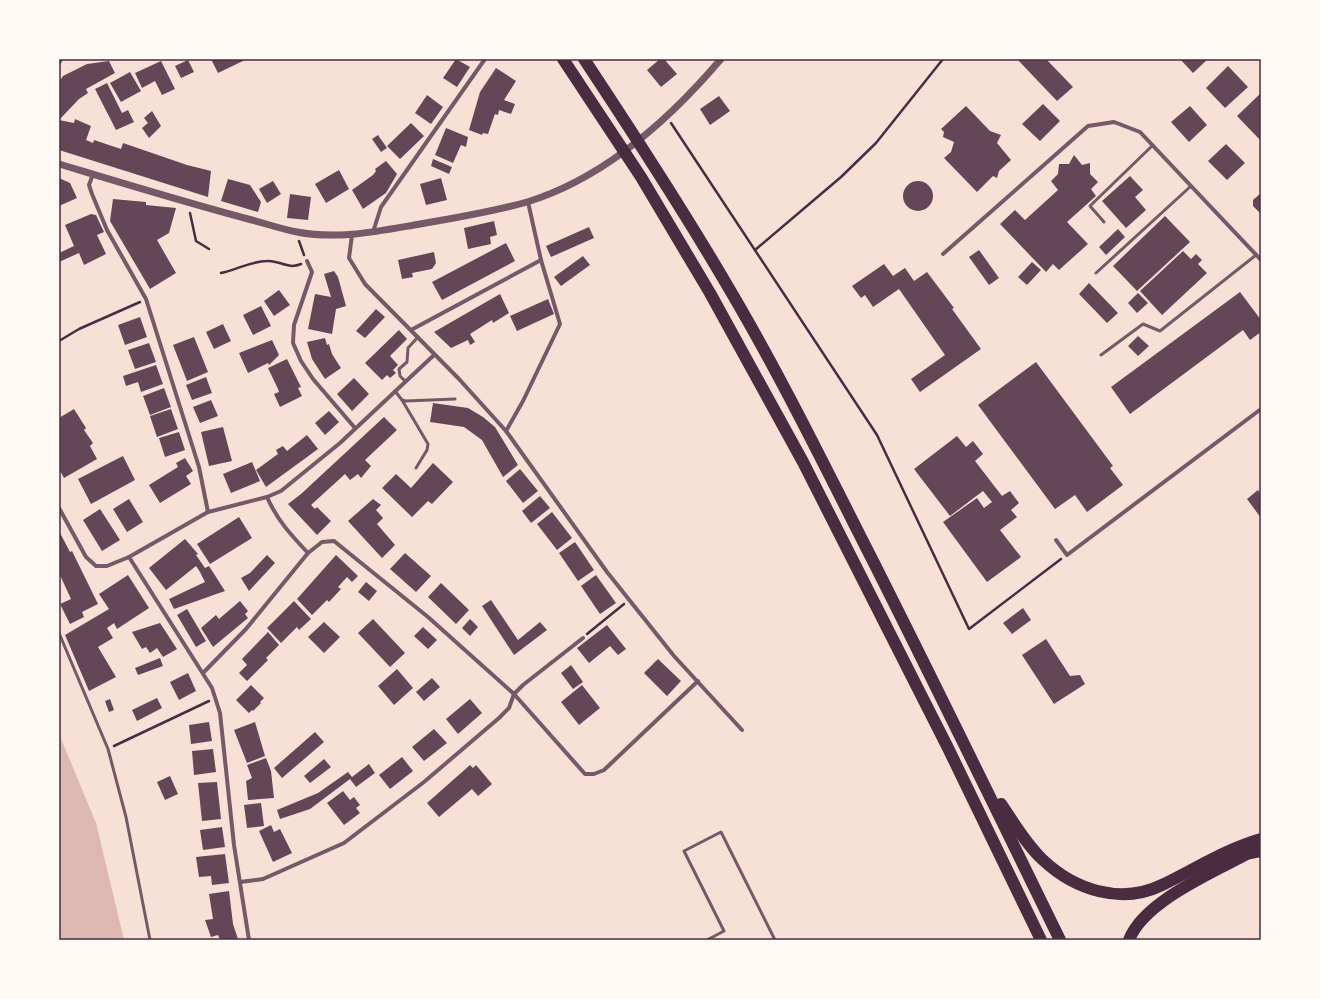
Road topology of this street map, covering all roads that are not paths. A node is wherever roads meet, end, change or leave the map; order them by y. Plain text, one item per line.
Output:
1 (61, 59) edge
2 (485, 59) edge
3 (563, 59) edge
4 (584, 59) edge
5 (722, 59) edge
6 (59, 63) edge
7 (1153, 145) junction
8 (59, 164) edge
9 (93, 174) junction
10 (1191, 186) junction
11 (528, 202) junction
12 (1104, 222) dead end
13 (372, 232) junction
14 (352, 234) junction
15 (943, 254) dead end
16 (1256, 255) junction
17 (541, 260) junction
18 (1261, 260) edge
19 (307, 261) road end
20 (1096, 274) dead end
21 (411, 330) junction
22 (418, 337) junction
23 (434, 355) junction
24 (1101, 355) dead end
25 (405, 381) junction
26 (395, 391) junction
27 (455, 399) dead end
28 (402, 400) junction
29 (1261, 409) edge
30 (355, 428) junction
31 (506, 431) junction
32 (416, 468) dead end
33 (267, 497) junction
34 (59, 508) edge
35 (208, 512) junction
36 (1056, 540) dead end
37 (308, 553) junction
38 (129, 557) junction
39 (59, 633) edge
40 (583, 638) road end
41 (203, 673) junction
42 (698, 681) junction
43 (514, 694) junction
44 (742, 730) dead end
45 (972, 759) junction
46 (1261, 839) edge
47 (1261, 851) edge
48 (240, 882) junction
49 (150, 940) edge
50 (249, 940) edge
51 (707, 940) edge
52 (775, 940) edge
53 (1041, 940) edge
54 (1060, 940) edge
55 (1129, 940) edge

1 - 6 street
2 - 13 street
3 - 53 highway
4 - 45 highway
5 - 11 street
7 - 10 street
7 - 12 lane
7 - 15 street
8 - 9 street
9 - 14 street
9 - 35 street
10 - 16 street
10 - 20 lane
11 - 13 street
11 - 17 street
13 - 14 street
14 - 21 street
16 - 18 street
16 - 24 lane
17 - 21 street
17 - 31 street
19 - 30 street
21 - 22 street
22 - 23 street
22 - 25 lane
23 - 25 street
23 - 31 street
25 - 26 street
26 - 28 lane
26 - 30 street
27 - 28 lane
28 - 32 lane
29 - 36 street
30 - 33 street
31 - 42 street
33 - 35 street
33 - 37 street
34 - 38 street
35 - 38 street
37 - 41 street
37 - 43 street
38 - 41 street
39 - 49 lane
40 - 43 street
41 - 48 street
42 - 43 street
42 - 44 street
43 - 48 street
45 - 46 highway
45 - 54 highway
47 - 55 highway
48 - 50 street
51 - 52 lane

